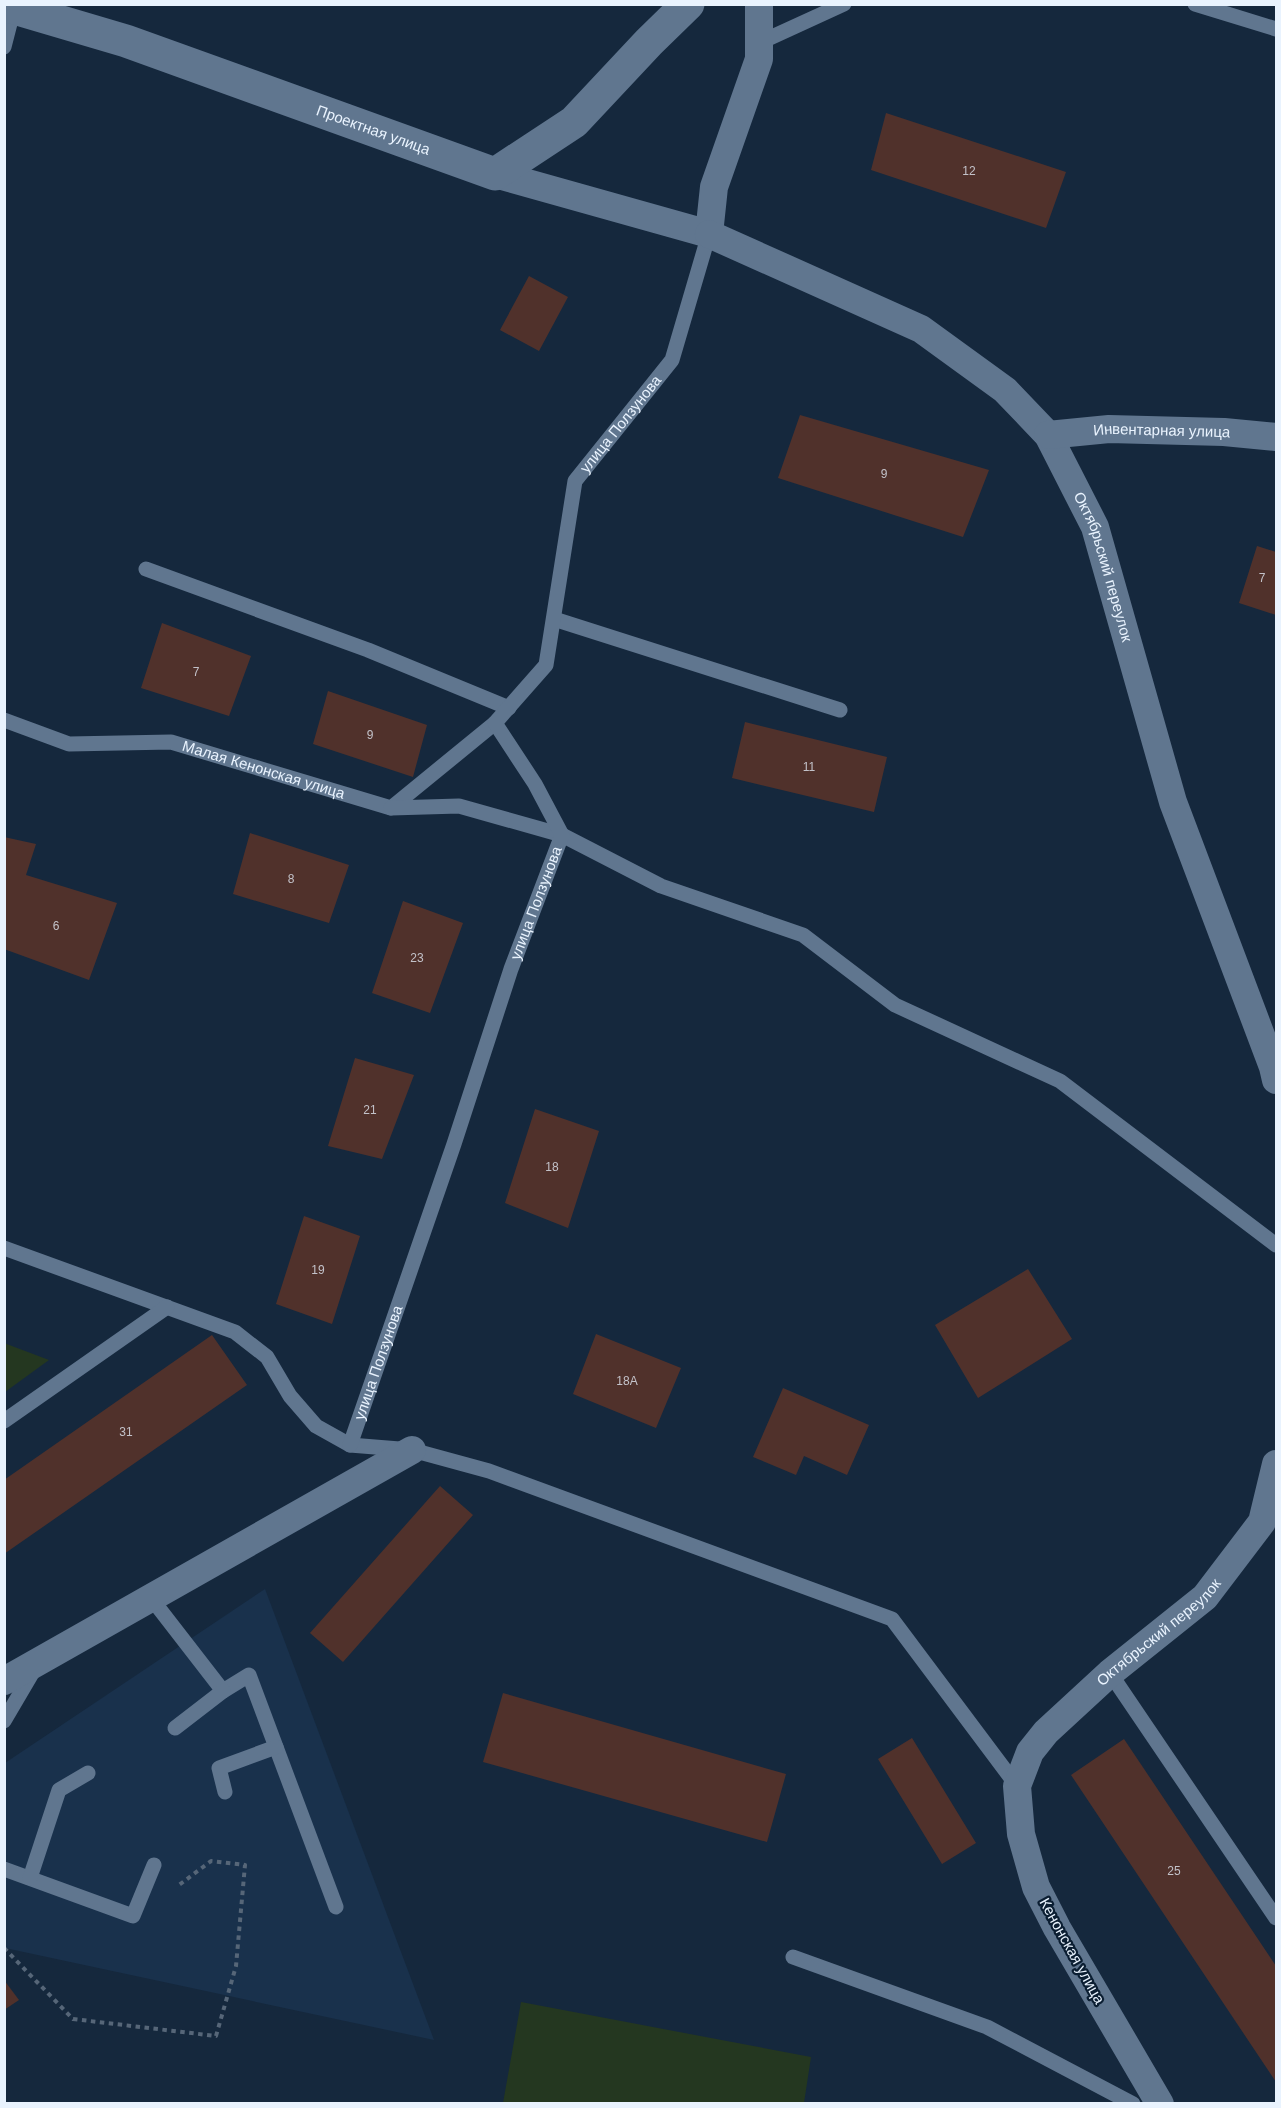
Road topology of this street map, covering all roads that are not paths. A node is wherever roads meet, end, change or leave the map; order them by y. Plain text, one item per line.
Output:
1 (688, 4) edge
2 (759, 4) edge
3 (844, 4) edge
4 (1195, 4) edge
5 (9, 7) edge
6 (1276, 29) edge
7 (759, 43) junction
8 (4, 46) edge
9 (495, 174) junction
10 (709, 234) junction
11 (1048, 435) junction
12 (1276, 437) edge
13 (146, 569) dead end
14 (554, 619) junction
15 (509, 708) junction
16 (840, 710) dead end
17 (4, 720) edge
18 (495, 723) junction
19 (391, 808) junction
20 (562, 835) junction
21 (1276, 1080) edge
22 (1276, 1245) edge
23 (4, 1248) edge
24 (167, 1307) junction
25 (4, 1421) edge
26 (350, 1445) junction
27 (412, 1450) junction
28 (1276, 1464) edge
29 (1269, 1526) edge
30 (151, 1598) junction
31 (38, 1662) junction
32 (1110, 1673) junction
33 (4, 1681) edge
34 (223, 1691) junction
35 (4, 1721) edge
36 (175, 1728) dead end
37 (276, 1747) junction
38 (88, 1773) dead end
39 (1017, 1786) junction
40 (225, 1792) dead end
41 (154, 1865) dead end
42 (4, 1869) edge
43 (30, 1878) junction
44 (336, 1907) dead end
45 (1276, 1918) edge
46 (793, 1957) dead end
47 (1132, 2103) edge
48 (1160, 2103) edge

1 - 9 street
2 - 7 street
3 - 7 lane
4 - 6 lane
5 - 8 lane
5 - 9 street, Проектная улица
7 - 10 street
9 - 10 street, Октябрьский переулок
10 - 11 street, Октябрьский переулок
10 - 14 lane, улица Ползунова
11 - 12 street, Инвентарная улица
11 - 21 street, Октябрьский переулок
13 - 15 lane
14 - 15 lane, улица Ползунова
14 - 16 lane
15 - 18 lane, улица Ползунова
17 - 19 lane, Малая Кенонская улица
18 - 19 lane
18 - 20 lane, улица Ползунова
19 - 20 lane, Малая Кенонская улица
20 - 22 lane, Малая Кенонская улица
20 - 26 lane, улица Ползунова
23 - 24 lane
24 - 25 lane
24 - 26 lane
26 - 27 lane
27 - 30 street
27 - 39 lane
28 - 29 street, Октябрьский переулок
29 - 32 street, Октябрьский переулок
30 - 31 street
30 - 34 lane
31 - 33 street
31 - 35 lane
32 - 39 street, Октябрьский переулок
32 - 45 lane
34 - 36 lane
34 - 37 lane
37 - 40 lane
37 - 44 lane
38 - 43 lane
39 - 48 street, Кенонская улица
41 - 43 lane
42 - 43 lane
46 - 47 lane

